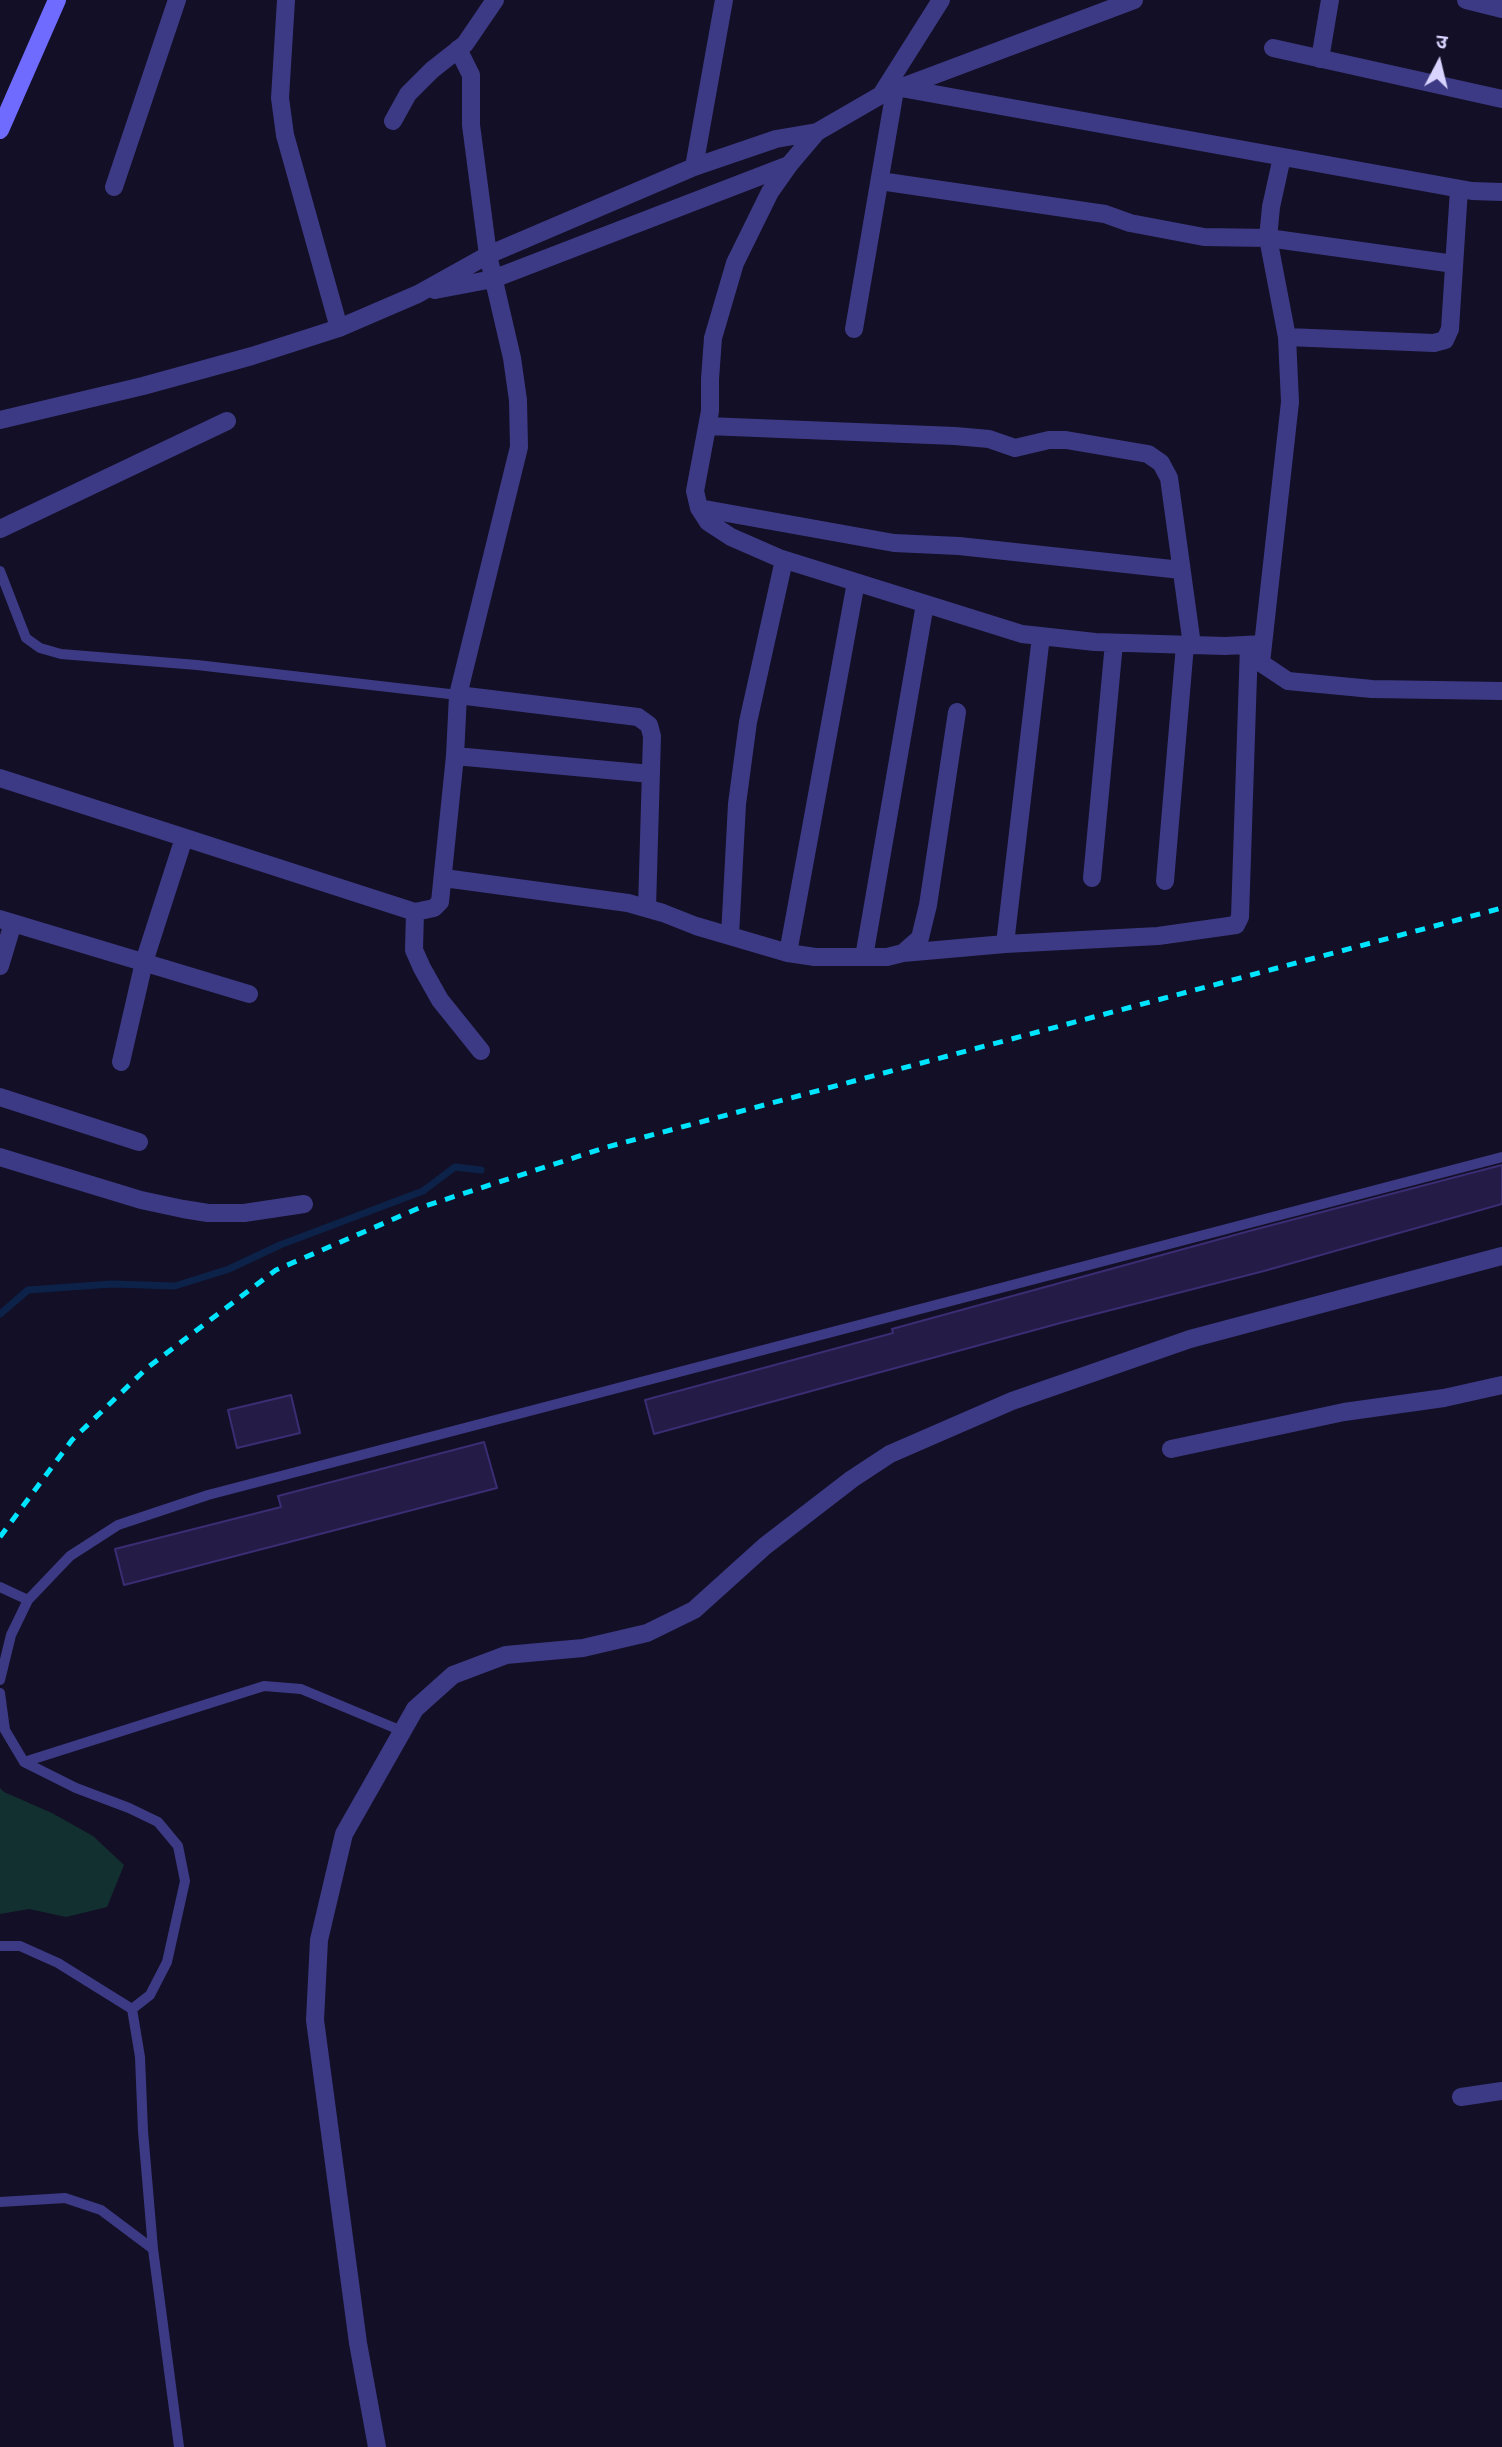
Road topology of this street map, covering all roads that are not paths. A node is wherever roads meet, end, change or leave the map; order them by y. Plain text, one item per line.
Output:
1 (57, 0) edge
2 (177, 0) edge
3 (285, 0) edge
4 (495, 0) edge
5 (724, 0) edge
6 (942, 0) edge
7 (1134, 0) edge
8 (1330, 0) edge
9 (1466, 0) edge
10 (1502, 9) edge
11 (1273, 48) dead end
12 (458, 50) junction
13 (1320, 59) junction
14 (893, 91) junction
15 (1502, 99) edge
16 (393, 121) dead end
17 (0, 130) edge
18 (817, 132) junction
19 (1282, 157) junction
20 (789, 165) junction
21 (694, 167) junction
22 (880, 181) junction
23 (114, 187) dead end
24 (1459, 188) junction
25 (1502, 192) edge
26 (1268, 238) junction
27 (488, 255) junction
28 (1454, 264) junction
29 (493, 279) junction
30 (418, 294) junction
31 (339, 328) junction
32 (854, 329) dead end
33 (1287, 337) junction
34 (0, 420) edge
35 (226, 421) dead end
36 (707, 426) junction
37 (699, 508) junction
38 (0, 529) edge
39 (784, 560) junction
40 (1181, 570) junction
41 (0, 571) edge
42 (856, 582) junction
43 (925, 604) junction
44 (1041, 636) junction
45 (1114, 643) junction
46 (1256, 644) junction
47 (1188, 645) junction
48 (1502, 691) edge
49 (458, 695) junction
50 (957, 712) dead end
51 (455, 756) junction
52 (651, 774) junction
53 (0, 778) edge
54 (184, 838) junction
55 (444, 878) junction
56 (1092, 878) dead end
57 (1165, 881) dead end
58 (647, 908) junction
59 (415, 912) junction
60 (6, 921) edge
61 (730, 936) junction
62 (1005, 944) junction
63 (789, 953) junction
64 (903, 953) junction
65 (864, 957) junction
66 (144, 962) junction
67 (0, 966) edge
68 (249, 994) dead end
69 (481, 1051) dead end
70 (121, 1062) dead end
71 (0, 1097) edge
72 (139, 1142) dead end
73 (0, 1157) edge
74 (1502, 1157) edge
75 (304, 1204) dead end
76 (1502, 1256) edge
77 (1502, 1385) edge
78 (1171, 1450) dead end
79 (0, 1587) edge
80 (27, 1600) junction
81 (0, 1680) edge
82 (0, 1693) edge
83 (402, 1731) junction
84 (24, 1762) junction
85 (0, 1946) edge
86 (132, 2008) junction
87 (1502, 2091) edge
88 (1461, 2097) dead end
89 (0, 2202) edge
90 (153, 2249) junction
91 (179, 2447) edge
92 (377, 2447) edge

1 - 17 main road
2 - 23 street
3 - 31 street
4 - 12 street
5 - 21 street
6 - 14 street
7 - 14 street
8 - 13 street
9 - 10 street
11 - 13 street
12 - 16 street
12 - 27 street
13 - 15 street
14 - 18 street
14 - 19 street
14 - 22 street
18 - 20 street
18 - 21 street
19 - 24 street
19 - 26 street
20 - 29 street
20 - 36 street
21 - 27 street
22 - 26 street
22 - 32 street
24 - 25 street
24 - 28 street
26 - 28 street
26 - 33 street
27 - 29 street
27 - 30 street
28 - 33 street
29 - 30 street
29 - 49 street
30 - 31 street
31 - 34 street
33 - 46 street
35 - 38 street
36 - 37 street
36 - 40 street
37 - 39 street
37 - 40 street
39 - 42 street
39 - 61 street
40 - 47 street
41 - 49 lane
42 - 43 street
42 - 63 street
43 - 44 street
43 - 65 street
44 - 45 street
44 - 62 street
45 - 47 street
45 - 56 street
46 - 47 street
46 - 48 street
46 - 62 street
47 - 57 street
49 - 51 street
49 - 52 street
50 - 64 street
51 - 52 street
51 - 55 street
52 - 58 street
53 - 54 street
54 - 59 street
54 - 66 street
55 - 58 street
55 - 59 street
58 - 61 street
59 - 69 street
60 - 66 street
60 - 67 street
61 - 63 street
62 - 64 street
63 - 65 street
64 - 65 street
66 - 68 street
66 - 70 street
71 - 72 street
73 - 75 street
74 - 80 lane
76 - 83 street
77 - 78 street
79 - 80 lane
80 - 81 lane
82 - 84 lane
83 - 84 lane
83 - 92 street
84 - 86 lane
85 - 86 lane
86 - 90 lane
87 - 88 street
89 - 90 lane
90 - 91 lane

